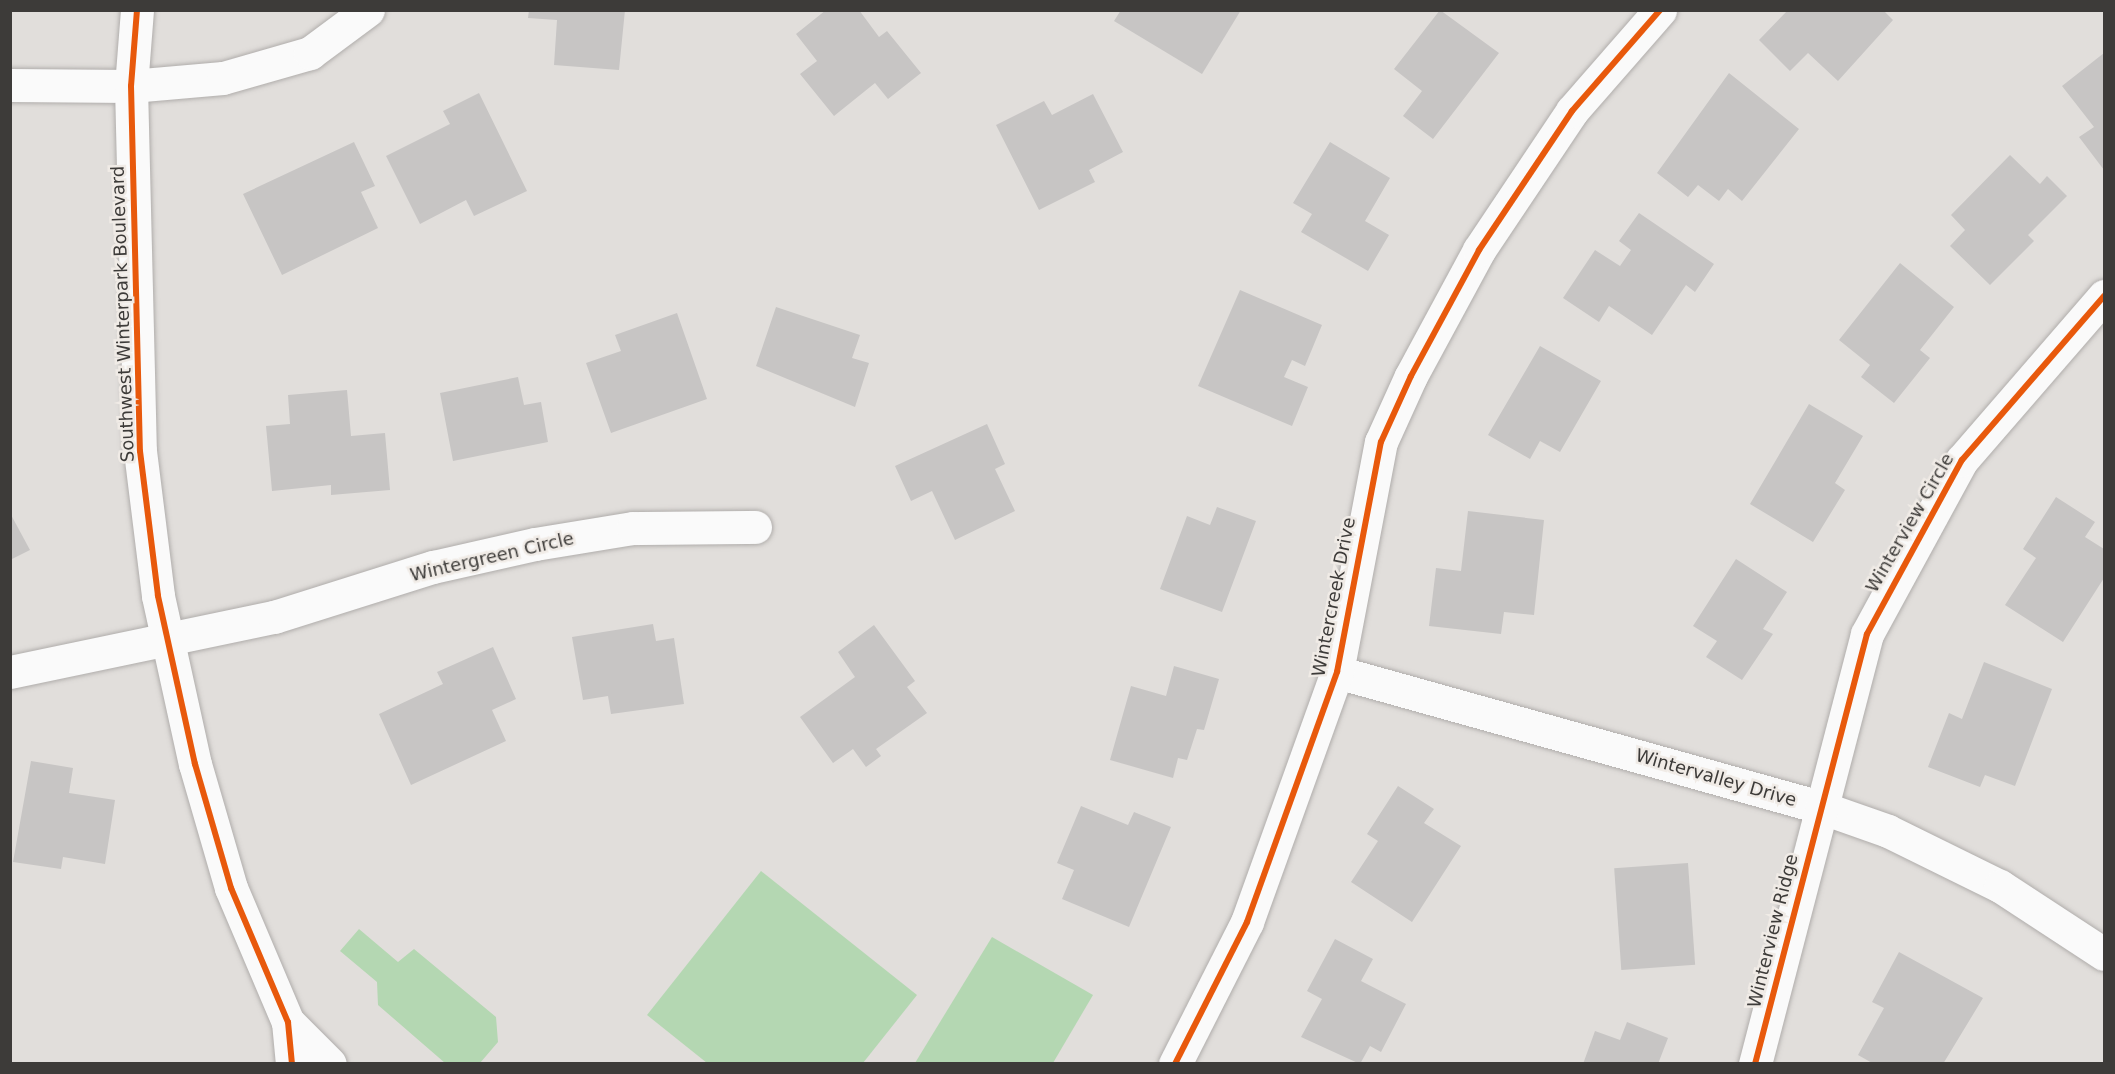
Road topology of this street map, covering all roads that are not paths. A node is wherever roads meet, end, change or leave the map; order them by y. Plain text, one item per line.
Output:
1 (137, 10) edge
2 (368, 10) edge
3 (1660, 10) edge
4 (10, 85) edge
5 (131, 86) junction
6 (2104, 296) edge
7 (755, 527) dead end
8 (165, 637) junction
9 (10, 672) edge
10 (1337, 672) junction
11 (1820, 807) junction
12 (2104, 954) edge
13 (288, 1022) junction
14 (292, 1064) edge
15 (330, 1064) edge
16 (1174, 1064) edge
17 (1755, 1064) edge

1 - 5 street, Southwest Winterpark Boulevard
2 - 5 street
3 - 10 street, Wintercreek Drive
4 - 5 street
5 - 8 street, Southwest Winterpark Boulevard
6 - 11 street, Winterview Circle
7 - 8 street, Wintergreen Circle
8 - 9 street, Wintergreen Circle
8 - 13 street, Southwest Winterpark Boulevard
10 - 11 street, Wintervalley Drive
10 - 16 street, Wintercreek Drive
11 - 12 street, Wintervalley Drive
11 - 17 street, Winterview Ridge
13 - 14 street, Southwest Winterpark Boulevard
13 - 15 street, Southwest Winterpark Boulevard

